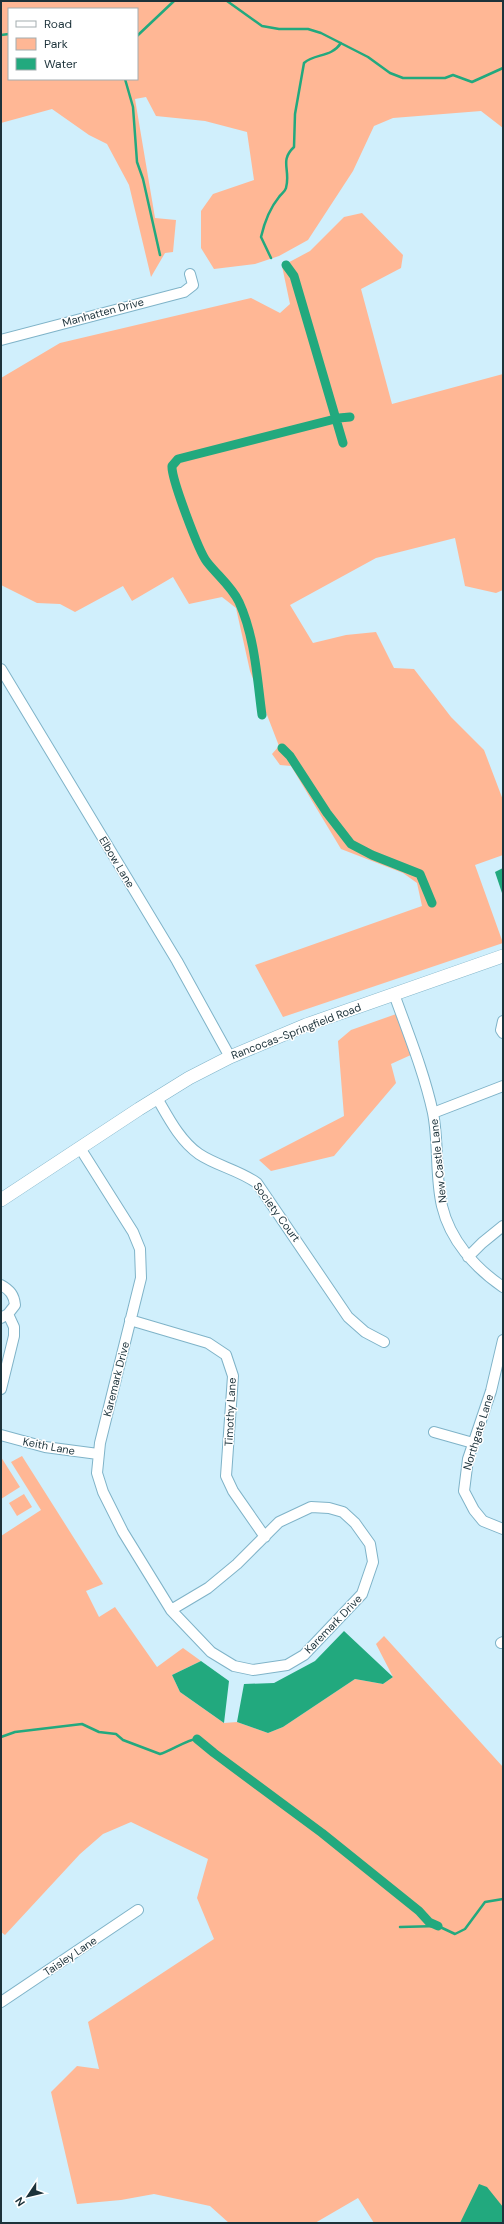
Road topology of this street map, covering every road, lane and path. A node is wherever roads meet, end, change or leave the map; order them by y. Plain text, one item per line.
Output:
1 (190, 274) dead end
2 (1, 340) edge
3 (1, 669) edge
4 (503, 956) edge
5 (394, 994) junction
6 (503, 1021) edge
7 (503, 1034) edge
8 (230, 1057) junction
9 (503, 1086) edge
10 (157, 1098) junction
11 (433, 1113) junction
12 (80, 1148) junction
13 (1, 1200) edge
14 (503, 1226) edge
15 (468, 1257) junction
16 (1, 1285) edge
17 (503, 1287) edge
18 (5, 1316) edge
19 (130, 1320) junction
20 (503, 1340) edge
21 (384, 1342) dead end
22 (1, 1388) edge
23 (434, 1432) dead end
24 (1, 1436) edge
25 (473, 1443) junction
26 (98, 1454) junction
27 (503, 1529) edge
28 (265, 1536) junction
29 (171, 1610) junction
30 (138, 1910) dead end
31 (1, 2002) edge

1 - 2 street, Manhatten Drive
3 - 8 street, Elbow Lane
4 - 5 main road, Rancocas-Springfield Road
5 - 8 main road, Rancocas-Springfield Road
5 - 11 street, New Castle Lane
6 - 7 street
8 - 10 main road, Rancocas-Springfield Road
9 - 11 street
10 - 12 main road, Rancocas-Springfield Road
10 - 21 street, Society Court
11 - 15 street, New Castle Lane
12 - 13 main road, Rancocas-Springfield Road
12 - 19 street, Karemark Drive
14 - 15 street
15 - 17 street, New Castle Lane
16 - 18 street
18 - 22 street
19 - 26 street, Karemark Drive
19 - 28 street, Timothy Lane
20 - 25 street, Northgate Lane
23 - 25 street
24 - 26 street, Keith Lane
25 - 27 street, Northgate Lane
26 - 29 street, Karemark Drive
28 - 29 street, Karemark Drive
28 - 29 street, Karemark Drive
30 - 31 street, Taisley Lane

